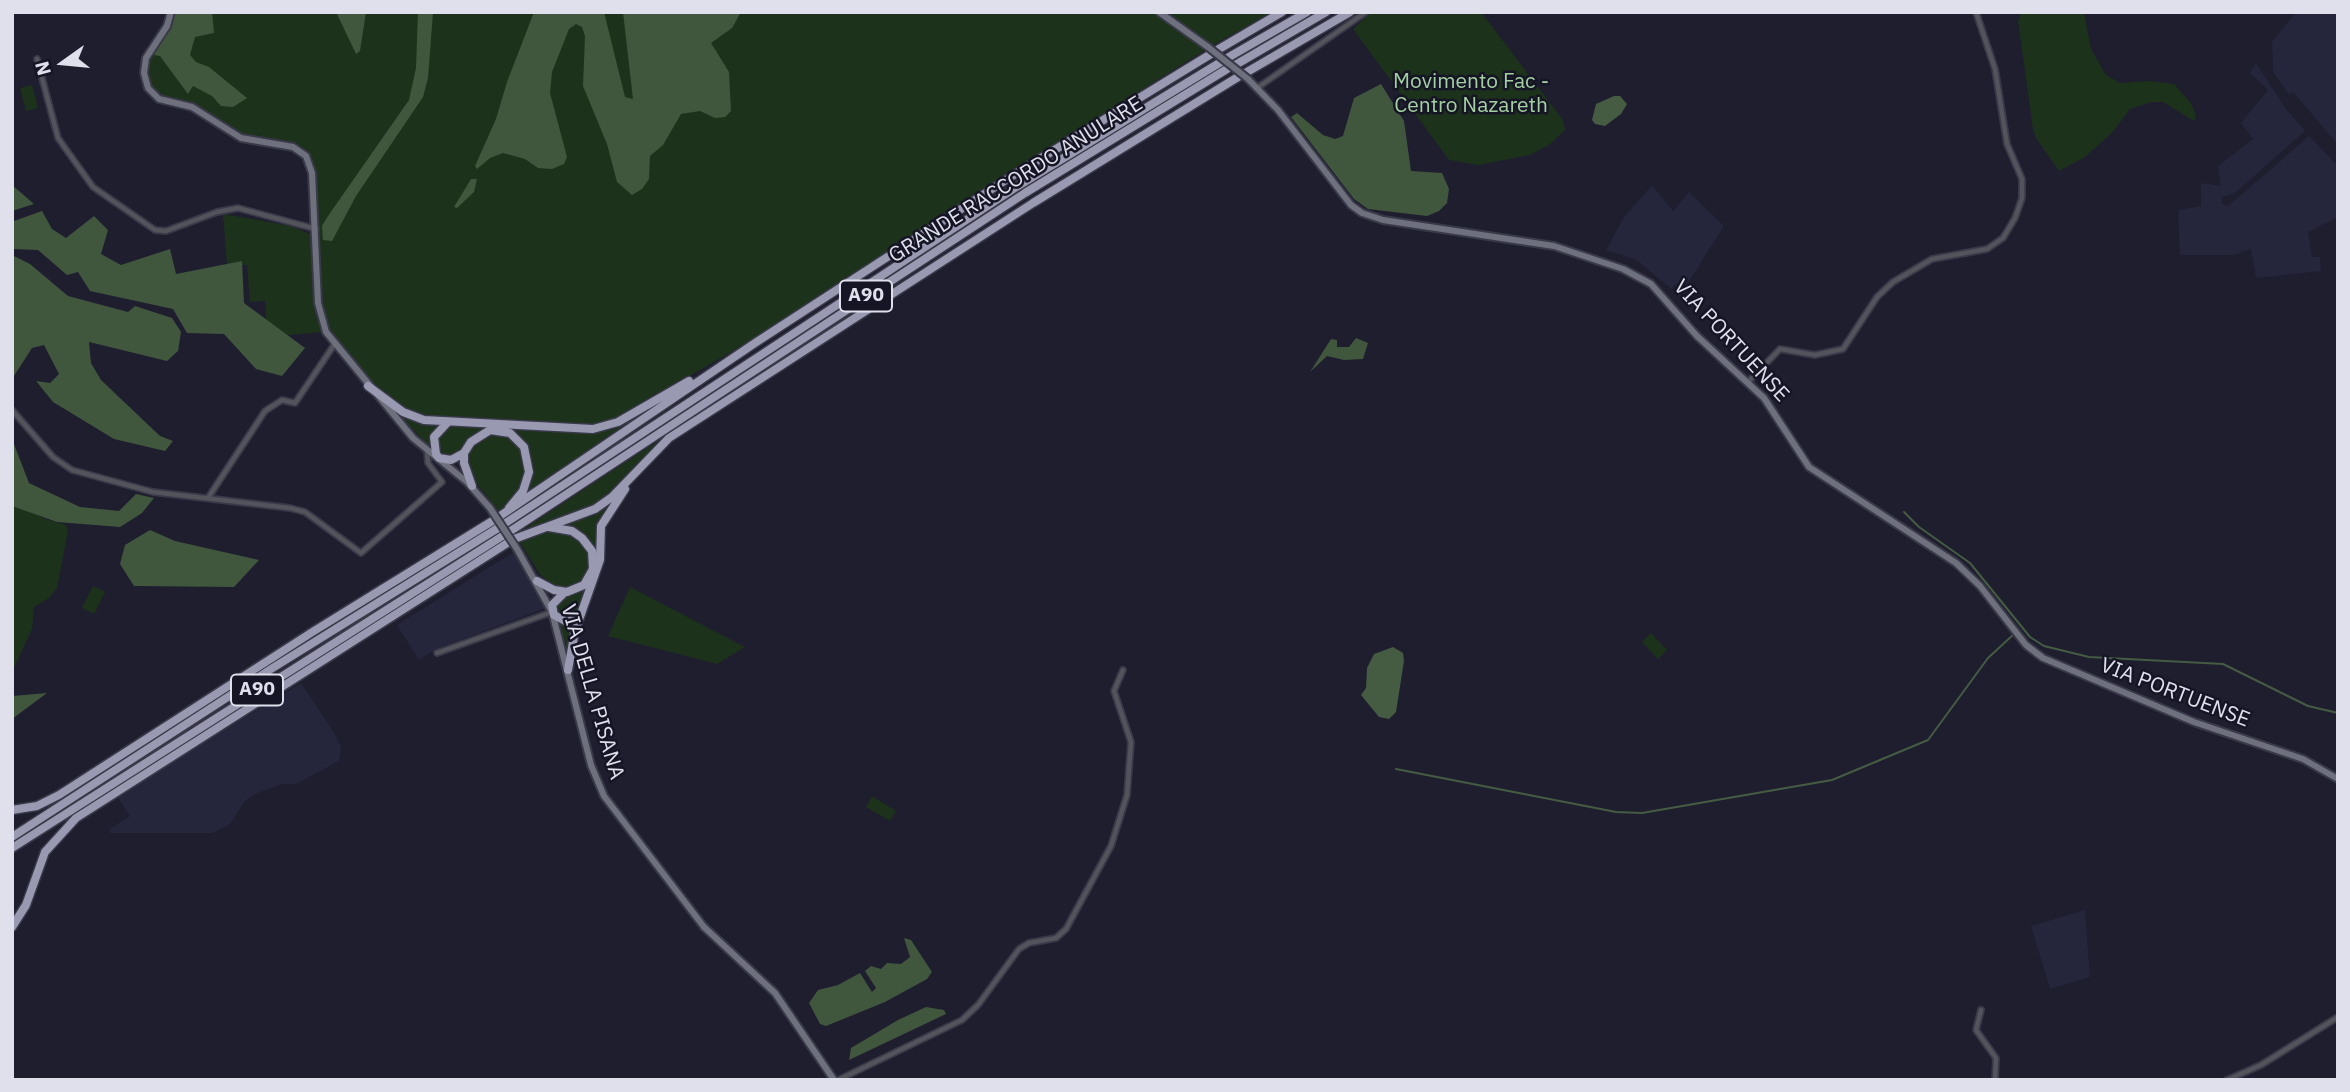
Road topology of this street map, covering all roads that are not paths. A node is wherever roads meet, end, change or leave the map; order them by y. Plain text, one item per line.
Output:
1 (171, 12) edge
2 (1159, 12) edge
3 (1282, 12) edge
4 (1307, 12) edge
5 (1326, 12) edge
6 (1350, 12) edge
7 (1366, 12) edge
8 (1976, 12) edge
9 (1219, 49) dead end
10 (1209, 51) junction
11 (1229, 57) dead end
12 (37, 59) dead end
13 (1220, 62) dead end
14 (1237, 64) dead end
15 (1227, 69) dead end
16 (1244, 76) junction
17 (1258, 88) junction
18 (316, 229) junction
19 (755, 342) junction
20 (334, 345) junction
21 (1749, 381) junction
22 (368, 386) junction
23 (12, 410) edge
24 (449, 423) junction
25 (658, 448) junction
26 (428, 450) junction
27 (464, 453) junction
28 (439, 458) junction
29 (472, 486) junction
30 (208, 498) junction
31 (504, 527) junction
32 (542, 527) junction
33 (537, 581) junction
34 (564, 593) junction
35 (582, 611) junction
36 (552, 612) junction
37 (437, 653) dead end
38 (568, 670) junction
39 (1123, 670) dead end
40 (2338, 779) edge
41 (12, 810) edge
42 (12, 836) edge
43 (12, 848) edge
44 (12, 927) edge
45 (1981, 1010) dead end
46 (2338, 1017) edge
47 (836, 1080) edge
48 (1995, 1080) edge
49 (2227, 1080) edge

1 - 18 main road, VIA DELLA PISANA
2 - 10 main road, VIA PORTUENSE
3 - 9 highway
4 - 11 highway
5 - 14 highway
6 - 16 highway, GRANDE RACCORDO ANULARE
7 - 17 street
8 - 21 street
10 - 16 main road, VIA PORTUENSE, bridge
10 - 19 highway, GRANDE RACCORDO ANULARE
12 - 18 street
13 - 31 highway, GRANDE RACCORDO ANULARE / A90
15 - 31 highway, GRANDE RACCORDO ANULARE / A90
16 - 17 main road, VIA PORTUENSE
16 - 25 highway, GRANDE RACCORDO ANULARE
17 - 21 main road, VIA PORTUENSE
18 - 20 main road, VIA DELLA PISANA
19 - 24 highway
19 - 31 highway
20 - 22 main road, VIA DELLA PISANA
20 - 30 street
21 - 40 main road, VIA PORTUENSE
22 - 24 highway
22 - 26 main road, VIA DELLA PISANA
23 - 30 street
24 - 28 highway
25 - 32 highway, GRANDE RACCORDO ANULARE
25 - 35 highway
26 - 28 main road, VIA DELLA PISANA
26 - 30 street
27 - 28 highway
27 - 29 highway
27 - 31 highway
28 - 29 main road, VIA DELLA PISANA
29 - 33 main road, VIA DELLA PISANA, bridge
31 - 32 highway, GRANDE RACCORDO ANULARE
31 - 41 highway, GRANDE RACCORDO ANULARE
31 - 42 highway, GRANDE RACCORDO ANULARE / A90
31 - 43 highway, GRANDE RACCORDO ANULARE / A90
31 - 44 highway, GRANDE RACCORDO ANULARE
32 - 34 highway
33 - 34 highway
33 - 36 main road, VIA DELLA PISANA
34 - 36 highway
35 - 36 highway
35 - 38 highway
36 - 37 street
36 - 38 main road, VIA DELLA PISANA
38 - 47 main road, VIA DELLA PISANA
39 - 47 street
45 - 48 street
46 - 49 street

